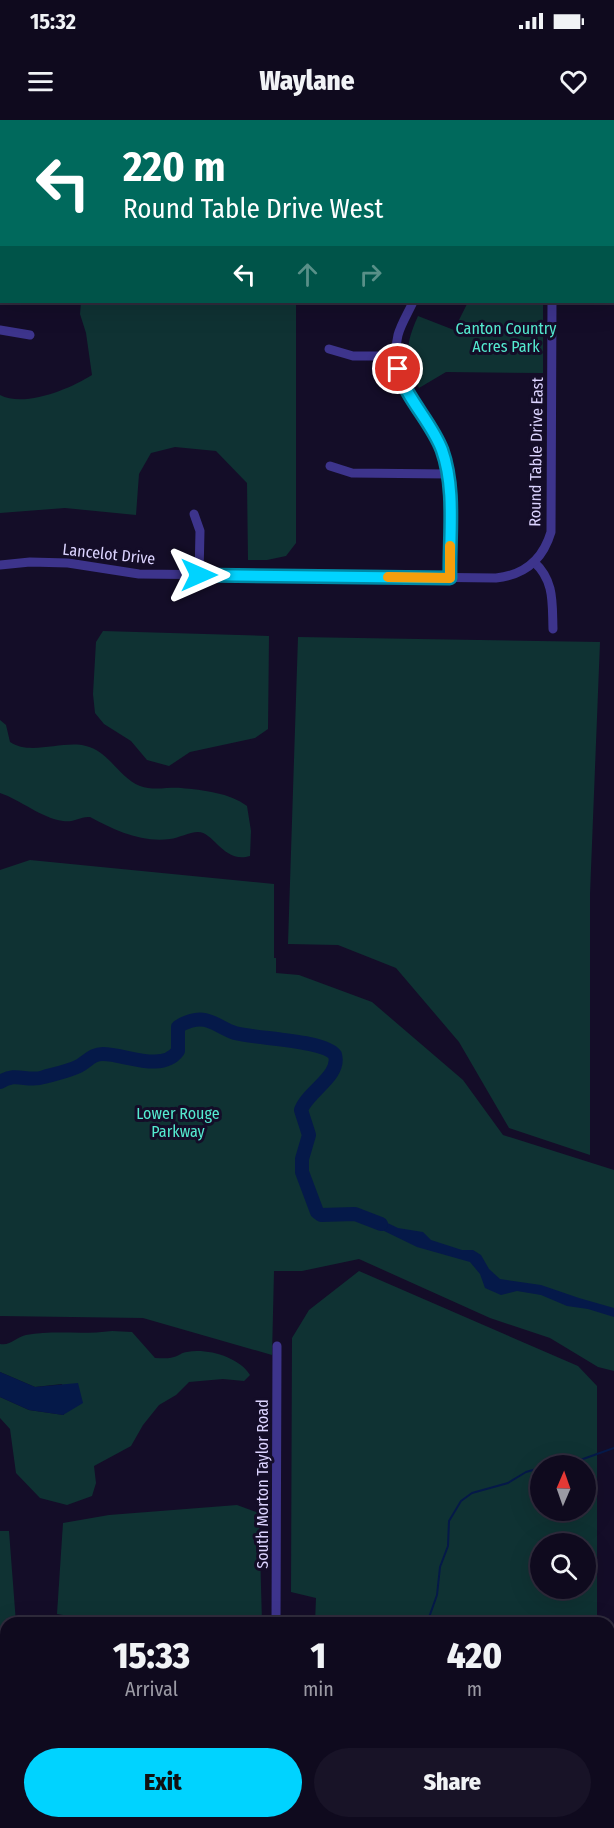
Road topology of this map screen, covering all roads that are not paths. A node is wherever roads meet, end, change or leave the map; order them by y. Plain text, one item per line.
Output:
1 (413, 303) edge
2 (552, 303) edge
3 (0, 330) edge
4 (30, 335) dead end
5 (329, 349) dead end
6 (396, 356) junction
7 (330, 466) dead end
8 (448, 474) junction
9 (194, 514) dead end
10 (534, 562) junction
11 (0, 565) edge
12 (199, 575) junction
13 (450, 578) junction
14 (553, 629) dead end
15 (277, 1346) dead end
16 (276, 1617) edge

1 - 6 street
2 - 10 street, Round Table Drive East
3 - 4 street
5 - 6 street
6 - 8 street
7 - 8 street
8 - 13 street
9 - 12 street
10 - 13 street, Lancelot Drive
10 - 14 street
11 - 12 street, Lancelot Drive
12 - 13 street, Lancelot Drive
15 - 16 street, South Morton Taylor Road

